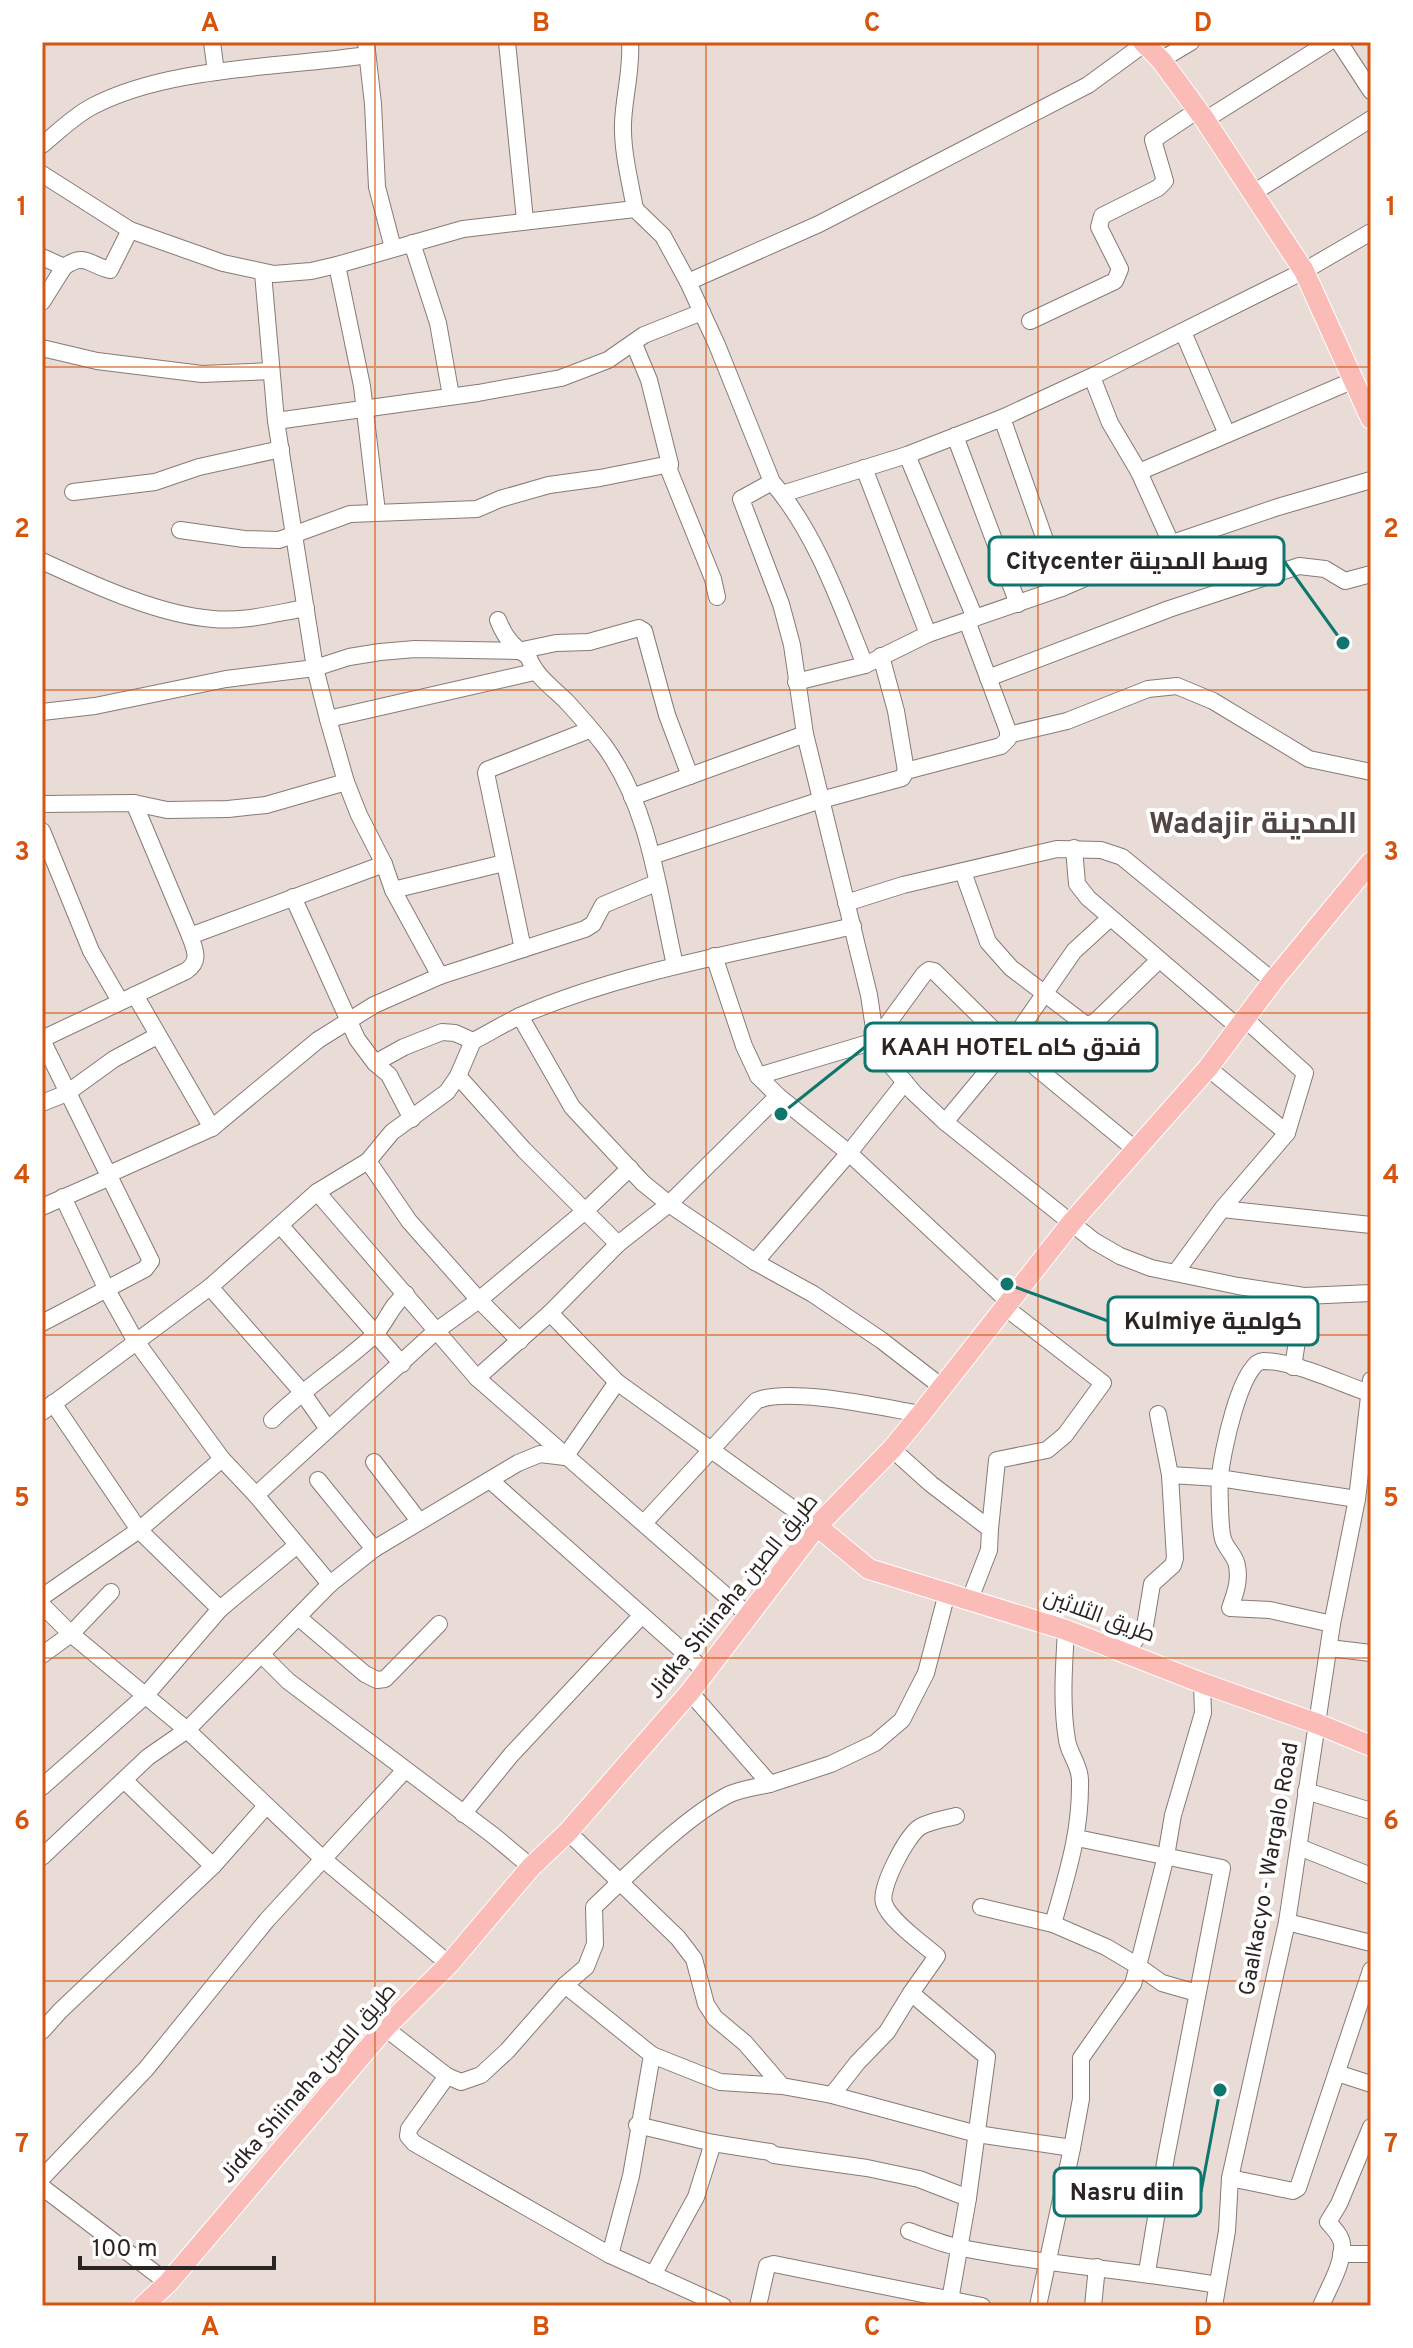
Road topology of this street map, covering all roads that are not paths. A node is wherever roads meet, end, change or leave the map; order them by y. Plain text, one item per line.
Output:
1 (212, 42) edge
2 (507, 42) edge
3 (630, 42) edge
4 (1191, 42) edge
5 (1329, 42) edge
6 (1339, 42) edge
7 (1144, 43) edge
8 (367, 49) edge
9 (1161, 60) junction
10 (216, 72) junction
11 (1371, 91) edge
12 (1201, 115) junction
13 (1371, 119) edge
14 (42, 145) edge
15 (42, 174) edge
16 (1253, 193) junction
17 (635, 209) junction
18 (525, 220) junction
19 (130, 230) junction
20 (1371, 232) edge
21 (412, 243) junction
22 (393, 248) junction
23 (42, 257) edge
24 (337, 265) junction
25 (64, 267) junction
26 (1304, 271) junction
27 (263, 273) junction
28 (688, 282) junction
29 (42, 302) edge
30 (702, 312) junction
31 (1030, 321) dead end
32 (1183, 332) junction
33 (634, 344) junction
34 (42, 348) edge
35 (271, 371) junction
36 (1092, 377) junction
37 (1354, 380) junction
38 (451, 396) junction
39 (365, 408) junction
40 (1002, 418) junction
41 (1371, 419) edge
42 (276, 421) junction
43 (1227, 434) junction
44 (955, 436) junction
45 (281, 449) junction
46 (907, 455) junction
47 (670, 464) junction
48 (864, 468) junction
49 (1139, 472) junction
50 (1371, 480) edge
51 (777, 488) junction
52 (73, 492) dead end
53 (377, 512) junction
54 (180, 530) dead end
55 (295, 535) junction
56 (1171, 543) junction
57 (42, 561) edge
58 (1371, 574) edge
59 (1062, 588) junction
60 (717, 597) dead end
61 (1018, 604) junction
62 (306, 608) junction
63 (971, 619) junction
64 (498, 620) dead end
65 (928, 634) junction
66 (518, 651) junction
67 (881, 656) junction
68 (865, 665) junction
69 (315, 668) junction
70 (534, 672) junction
71 (988, 678) junction
72 (796, 682) junction
73 (42, 712) edge
74 (328, 719) junction
75 (589, 730) junction
76 (805, 734) junction
77 (1008, 735) junction
78 (906, 771) junction
79 (1371, 772) edge
80 (690, 776) junction
81 (346, 782) junction
82 (632, 797) junction
83 (821, 800) junction
84 (134, 803) junction
85 (42, 804) edge
86 (42, 831) edge
87 (1074, 848) junction
88 (652, 856) junction
89 (1371, 862) edge
90 (504, 863) junction
91 (384, 864) junction
92 (963, 872) junction
93 (656, 883) junction
94 (393, 890) junction
95 (293, 897) junction
96 (846, 903) junction
97 (1110, 918) junction
98 (853, 926) junction
99 (190, 936) junction
100 (523, 949) junction
101 (714, 956) junction
102 (1158, 961) junction
103 (675, 965) junction
104 (440, 976) junction
105 (1273, 981) junction
106 (1044, 994) junction
107 (128, 998) junction
108 (520, 1016) junction
109 (348, 1019) junction
110 (1242, 1023) junction
111 (157, 1036) junction
112 (42, 1039) edge
113 (473, 1041) junction
114 (875, 1041) junction
115 (1009, 1045) junction
116 (375, 1063) junction
117 (1208, 1068) junction
118 (458, 1076) junction
119 (758, 1076) junction
120 (905, 1082) junction
121 (67, 1093) junction
122 (778, 1096) junction
123 (42, 1103) edge
124 (412, 1119) junction
125 (945, 1122) junction
126 (212, 1128) junction
127 (1287, 1133) junction
128 (1136, 1150) junction
129 (849, 1153) junction
130 (368, 1161) junction
131 (630, 1168) junction
132 (108, 1176) junction
133 (317, 1192) junction
134 (63, 1197) junction
135 (669, 1204) junction
136 (42, 1207) edge
137 (1222, 1209) junction
138 (585, 1211) junction
139 (1072, 1222) junction
140 (280, 1225) junction
141 (1371, 1225) edge
142 (618, 1244) junction
143 (755, 1262) junction
144 (1176, 1272) junction
145 (210, 1287) junction
146 (107, 1290) junction
147 (1371, 1293) edge
148 (406, 1294) junction
149 (1304, 1296) junction
150 (479, 1300) junction
151 (1008, 1306) junction
152 (550, 1313) junction
153 (42, 1323) edge
154 (436, 1331) junction
155 (375, 1334) junction
156 (135, 1340) junction
157 (520, 1341) junction
158 (402, 1364) junction
159 (1293, 1367) junction
160 (477, 1378) junction
161 (617, 1382) junction
162 (1370, 1386) edge
163 (942, 1387) junction
164 (302, 1392) junction
165 (47, 1407) edge
166 (921, 1414) junction
167 (1158, 1414) dead end
168 (272, 1420) dead end
169 (328, 1429) junction
170 (892, 1449) junction
171 (711, 1450) junction
172 (565, 1457) junction
173 (222, 1459) junction
174 (374, 1462) dead end
175 (1366, 1466) edge
176 (1170, 1475) junction
177 (1219, 1478) junction
178 (318, 1480) dead end
179 (491, 1481) junction
180 (256, 1495) junction
181 (1357, 1499) junction
182 (419, 1521) junction
183 (644, 1523) junction
184 (817, 1526) junction
185 (990, 1529) junction
186 (139, 1530) junction
187 (296, 1546) junction
188 (374, 1549) junction
189 (330, 1584) junction
190 (111, 1592) dead end
191 (947, 1593) junction
192 (42, 1597) edge
193 (970, 1599) junction
194 (42, 1605) edge
195 (220, 1609) junction
196 (642, 1615) junction
197 (748, 1615) junction
198 (298, 1617) junction
199 (439, 1624) dead end
200 (1332, 1624) junction
201 (1066, 1630) junction
202 (71, 1634) junction
203 (1329, 1648) junction
204 (1127, 1652) junction
205 (1371, 1653) edge
206 (42, 1655) edge
207 (262, 1655) junction
208 (705, 1671) junction
209 (1202, 1683) junction
210 (690, 1692) junction
211 (145, 1696) junction
212 (1318, 1724) junction
213 (187, 1730) junction
214 (1371, 1746) edge
215 (405, 1770) junction
216 (45, 1779) edge
217 (124, 1780) junction
218 (770, 1784) junction
219 (1306, 1791) junction
220 (266, 1806) junction
221 (1371, 1811) edge
222 (463, 1814) junction
223 (956, 1816) dead end
224 (568, 1832) junction
225 (1077, 1838) junction
226 (1299, 1847) junction
227 (1166, 1856) junction
228 (42, 1857) edge
229 (323, 1859) junction
230 (213, 1866) junction
231 (531, 1867) junction
232 (1371, 1876) edge
233 (619, 1884) junction
234 (981, 1907) dead end
235 (1287, 1922) junction
236 (1053, 1924) junction
237 (1371, 1943) edge
238 (449, 1964) junction
239 (1138, 1966) junction
240 (1371, 1970) edge
241 (565, 1985) junction
242 (911, 1993) junction
243 (1197, 1993) junction
244 (385, 2028) junction
245 (42, 2031) edge
246 (652, 2055) junction
247 (1337, 2073) junction
248 (447, 2076) junction
249 (1371, 2084) edge
250 (782, 2086) junction
251 (832, 2095) junction
252 (637, 2125) junction
253 (1371, 2127) edge
254 (977, 2134) junction
255 (713, 2143) junction
256 (1367, 2147) edge
257 (1072, 2148) junction
258 (42, 2178) edge
259 (1230, 2178) junction
260 (42, 2187) edge
261 (968, 2198) junction
262 (909, 2231) dead end
263 (958, 2248) junction
264 (1341, 2254) junction
265 (1371, 2254) edge
266 (610, 2255) junction
267 (1048, 2262) junction
268 (1097, 2267) junction
269 (1147, 2272) junction
270 (653, 2275) junction
271 (168, 2283) junction
272 (1217, 2285) junction
273 (950, 2304) edge
274 (143, 2306) edge
275 (723, 2306) edge
276 (758, 2306) edge
277 (982, 2306) edge
278 (1038, 2306) edge
279 (1093, 2306) edge
280 (1214, 2306) edge
281 (1321, 2306) edge

1 - 10 street
2 - 18 street
3 - 17 street
4 - 9 street
5 - 12 street
6 - 11 street
7 - 9 main road
7 - 28 street
8 - 10 street
8 - 22 street
9 - 12 main road
10 - 14 street
12 - 16 main road
12 - 31 street
13 - 16 street
15 - 19 street
16 - 26 main road
17 - 18 street
17 - 28 street
18 - 21 street
19 - 25 street
19 - 27 street
20 - 26 street
21 - 22 street
21 - 38 street
22 - 24 street
23 - 25 street
24 - 27 street
24 - 39 street
25 - 29 street
26 - 32 street
26 - 37 main road
27 - 35 street
28 - 30 street
30 - 33 street
30 - 51 street
32 - 36 street
32 - 43 street
33 - 38 street
33 - 47 street
34 - 35 street
35 - 42 street
36 - 40 street
36 - 49 street
37 - 41 main road
37 - 43 street
38 - 39 street
39 - 42 street
39 - 53 street
40 - 44 street
40 - 59 street
42 - 45 street
43 - 49 street
44 - 46 street
44 - 61 street
45 - 52 street
45 - 55 street
46 - 48 street
46 - 63 street
47 - 53 street
47 - 60 street
48 - 51 street
48 - 65 street
49 - 56 street
50 - 56 street
51 - 68 street
51 - 72 street
53 - 55 street
54 - 55 street
55 - 62 street
56 - 59 street
57 - 62 street
58 - 71 street
59 - 61 street
61 - 63 street
62 - 69 street
63 - 65 street
63 - 71 street
64 - 66 street
65 - 67 street
66 - 69 street
66 - 70 street
66 - 80 street
67 - 68 street
67 - 78 street
68 - 72 street
69 - 73 street
69 - 74 street
70 - 74 street
70 - 75 street
71 - 77 street
72 - 76 street
74 - 81 street
75 - 82 street
75 - 90 street
76 - 80 street
76 - 83 street
77 - 78 street
77 - 79 street
78 - 83 street
80 - 82 street
81 - 84 street
81 - 91 street
82 - 88 street
83 - 88 street
83 - 96 street
84 - 85 street
84 - 99 street
86 - 107 street
87 - 92 street
87 - 97 street
87 - 105 street
88 - 93 street
89 - 105 main road, Jidka Shiinaha طريق الصين
90 - 94 street
90 - 100 street
91 - 94 street
91 - 95 street
92 - 96 street
92 - 106 street
93 - 100 street
93 - 103 street
94 - 104 street
95 - 99 street
95 - 109 street
96 - 98 street
97 - 102 street
97 - 106 street
98 - 101 street
98 - 114 street
99 - 107 street
100 - 104 street
101 - 103 street
101 - 119 street
102 - 106 street
102 - 110 street
103 - 108 street
104 - 109 street
105 - 110 main road, Jidka Shiinaha طريق الصين
106 - 115 street
107 - 111 street
107 - 112 street
108 - 113 street
108 - 131 street
109 - 116 street
109 - 126 street
110 - 117 main road, Jidka Shiinaha طريق الصين
110 - 127 street
111 - 121 street
111 - 126 street
112 - 121 street
113 - 116 street
113 - 118 street
114 - 115 street
114 - 119 street
114 - 120 street
115 - 125 street
115 - 128 street
116 - 124 street
117 - 127 street
117 - 128 main road, Jidka Shiinaha طريق الصين
118 - 124 street
118 - 138 street
119 - 122 street
120 - 125 street
120 - 129 street
121 - 123 street
121 - 132 street
122 - 129 street
122 - 135 street
124 - 130 street
125 - 139 street
126 - 132 street
127 - 137 street
128 - 139 main road, Jidka Shiinaha طريق الصين
129 - 143 street
129 - 151 street
130 - 133 street
130 - 150 street
131 - 135 street
131 - 138 street
132 - 134 street
132 - 146 street
133 - 140 street
133 - 148 street
134 - 136 street
134 - 146 street
135 - 142 street
135 - 143 street
137 - 141 street
137 - 144 street
138 - 142 street
138 - 150 street
139 - 144 street
139 - 151 main road, Jidka Shiinaha طريق الصين
140 - 145 street
140 - 155 street
142 - 152 street
143 - 163 street
144 - 149 street
145 - 156 street
145 - 164 street
146 - 153 street
146 - 156 street
147 - 149 street
148 - 154 street
148 - 155 street
149 - 159 street
150 - 154 street
150 - 157 street
151 - 163 main road, Jidka Shiinaha طريق الصين
151 - 185 street
152 - 157 street
152 - 161 street
154 - 158 street
154 - 160 street
155 - 158 street
155 - 164 street
156 - 165 street
156 - 173 street
157 - 160 street
158 - 169 street
159 - 162 street
159 - 177 street
160 - 172 street
161 - 171 street
161 - 172 street
162 - 175 street, Gaalkacyo - Wargalo Road
163 - 166 main road, Jidka Shiinaha طريق الصين
164 - 168 street
164 - 169 street
165 - 186 street
166 - 170 main road, Jidka Shiinaha طريق الصين
166 - 171 street
167 - 176 street
169 - 180 street
170 - 184 main road, Jidka Shiinaha طريق الصين
170 - 185 street
171 - 183 street
171 - 184 street
172 - 179 street
172 - 183 street
173 - 180 street
173 - 186 street
174 - 182 street
175 - 181 street, Gaalkacyo - Wargalo Road
176 - 177 street
176 - 204 street
177 - 181 street
177 - 200 street
178 - 188 street
179 - 182 street
179 - 196 street
180 - 187 street
181 - 200 street, Gaalkacyo - Wargalo Road
182 - 188 street
183 - 197 street
184 - 191 main road, طريق الثلاثين
184 - 197 main road, Jidka Shiinaha طريق الصين
185 - 193 street
186 - 192 street
186 - 195 street
187 - 189 street
187 - 195 street
188 - 189 street
189 - 198 street
190 - 202 street
191 - 193 main road, طريق الثلاثين
191 - 218 street
193 - 201 main road, طريق الثلاثين
194 - 202 street
195 - 211 street
196 - 208 street
196 - 222 street
197 - 208 main road, Jidka Shiinaha طريق الصين
198 - 199 street
198 - 207 street
200 - 203 street, Gaalkacyo - Wargalo Road
201 - 204 main road, طريق الثلاثين
201 - 225 street
202 - 206 street
202 - 211 street
203 - 205 street
203 - 212 street, Gaalkacyo - Wargalo Road
204 - 209 main road, طريق الثلاثين
207 - 213 street
207 - 215 street
208 - 210 main road, Jidka Shiinaha طريق الصين
209 - 212 main road, طريق الثلاثين
209 - 227 street
210 - 218 street
210 - 224 main road, Jidka Shiinaha طريق الصين
211 - 213 street
211 - 216 street
212 - 214 main road, طريق الثلاثين
212 - 219 street, Gaalkacyo - Wargalo Road
213 - 217 street
213 - 220 street
215 - 222 street
215 - 229 street
217 - 228 street
217 - 230 street
218 - 233 street
219 - 221 street
219 - 226 street, Gaalkacyo - Wargalo Road
220 - 229 street
220 - 230 street
222 - 231 street
223 - 242 street
224 - 231 main road, Jidka Shiinaha طريق الصين
224 - 233 street
225 - 227 street
225 - 236 street
226 - 232 street
226 - 235 street, Gaalkacyo - Wargalo Road
227 - 239 street
227 - 243 street
229 - 238 street
229 - 258 street
230 - 245 street
231 - 238 main road, Jidka Shiinaha طريق الصين
233 - 241 street
233 - 250 street
234 - 236 street
235 - 237 street
235 - 259 street, Gaalkacyo - Wargalo Road
236 - 239 street
238 - 244 main road, Jidka Shiinaha طريق الصين
239 - 243 street
239 - 257 street
240 - 247 street
241 - 246 street
241 - 248 street
242 - 251 street
242 - 254 street
243 - 269 street
244 - 248 street
244 - 271 main road, Jidka Shiinaha طريق الصين
246 - 250 street
246 - 252 street
247 - 249 street
247 - 259 street
248 - 266 street
250 - 251 street
251 - 254 street
252 - 255 street
252 - 266 street
253 - 256 street
254 - 257 street
254 - 261 street
255 - 261 street
255 - 270 street
256 - 264 street
257 - 267 street
259 - 272 street, Gaalkacyo - Wargalo Road
260 - 271 street
261 - 263 street
262 - 263 street
263 - 267 street
263 - 273 street
264 - 265 street
264 - 281 street
266 - 270 street
267 - 268 street
267 - 278 street
268 - 269 street
268 - 279 street
269 - 272 street
270 - 275 street
271 - 274 main road, Jidka Shiinaha طريق الصين
272 - 280 street, Gaalkacyo - Wargalo Road
273 - 276 street
273 - 277 street

